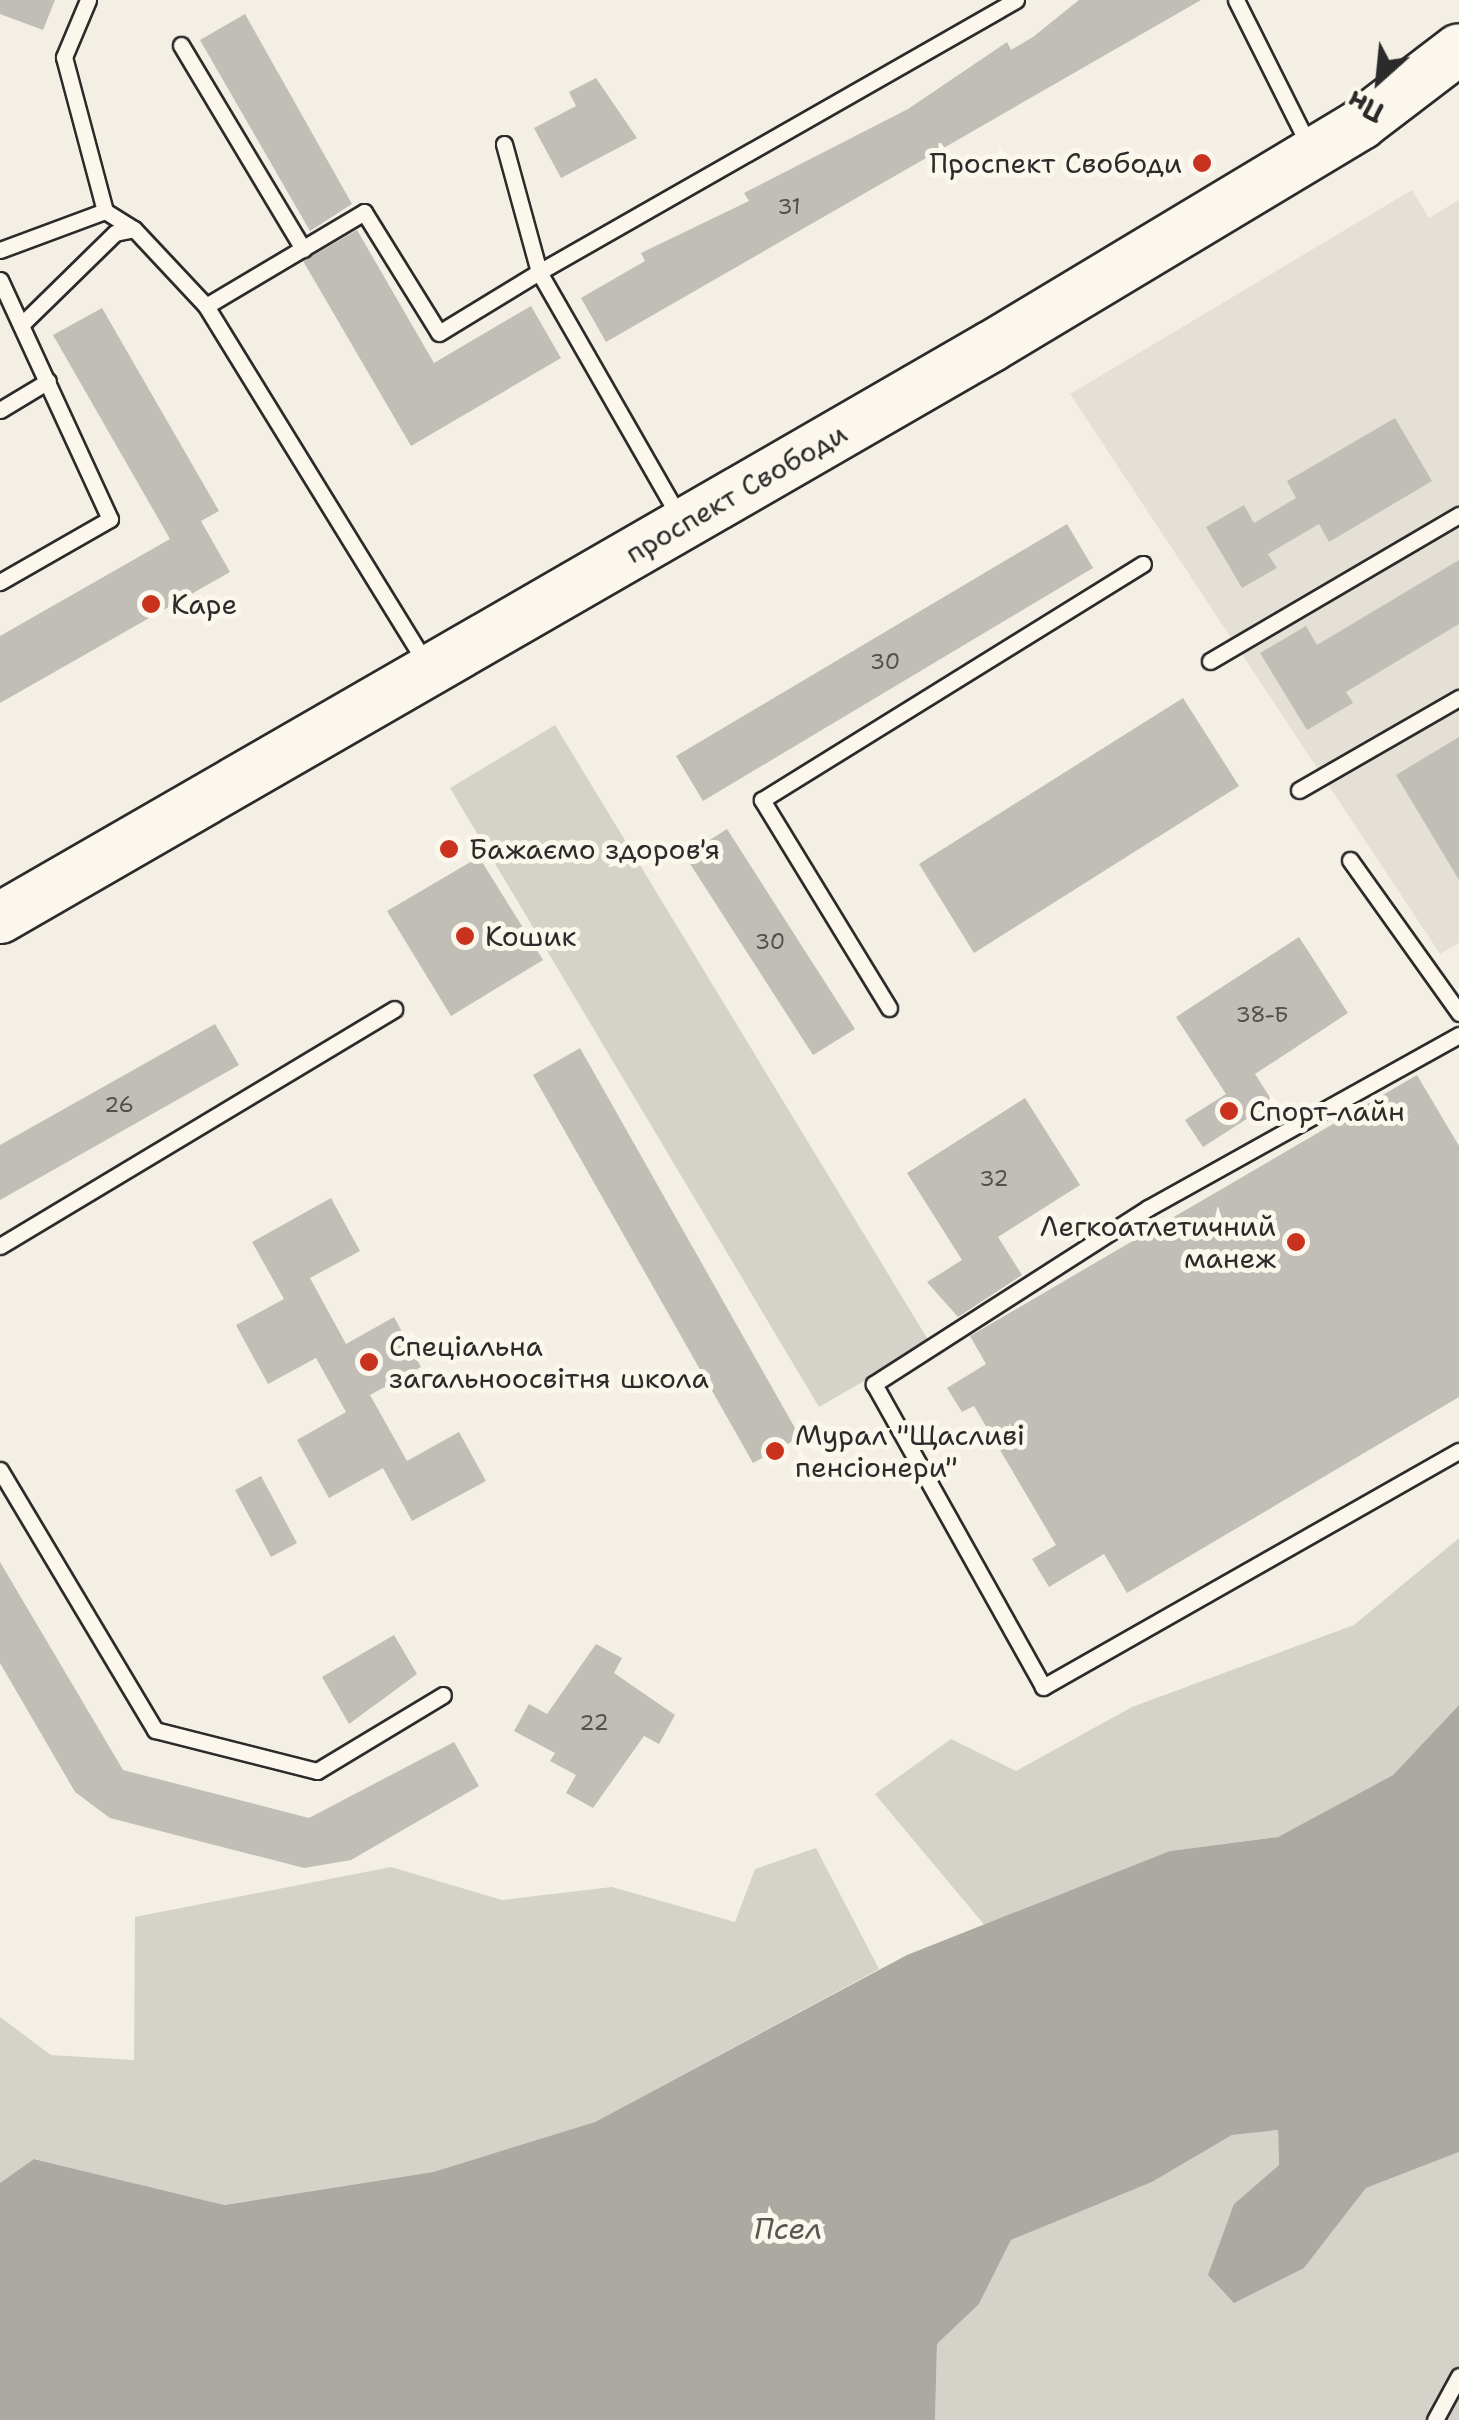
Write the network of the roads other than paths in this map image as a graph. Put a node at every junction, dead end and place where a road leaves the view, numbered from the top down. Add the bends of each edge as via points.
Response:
1 (88, 0) edge
2 (1016, 0) edge
3 (1236, 0) edge
4 (181, 46) dead end
5 (1459, 49) edge
6 (504, 144) dead end
7 (1313, 154) junction
8 (104, 211) junction
9 (134, 229) junction
10 (303, 249) junction
11 (0, 250) edge
12 (539, 272) junction
13 (0, 280) edge
14 (206, 306) junction
15 (21, 325) junction
16 (48, 381) junction
17 (0, 410) edge
18 (1459, 515) edge
19 (683, 523) junction
20 (1142, 564) dead end
21 (0, 582) edge
22 (1210, 661) dead end
23 (429, 668) junction
24 (1459, 698) edge
25 (1299, 790) dead end
26 (1350, 860) dead end
27 (0, 918) edge
28 (394, 1008) dead end
29 (888, 1008) dead end
30 (1459, 1013) edge
31 (1459, 1035) edge
32 (0, 1246) edge
33 (1459, 1451) edge
34 (0, 1470) edge
35 (443, 1695) dead end
36 (1459, 2376) edge
37 (1435, 2420) edge

1 - 8 lane via 64,57
2 - 12 lane
3 - 7 lane
4 - 10 lane
5 - 7 main road, проспект Свободи
6 - 12 lane
7 - 19 main road, проспект Свободи
8 - 9 lane
8 - 11 lane
9 - 14 lane
9 - 15 lane via 114,233
10 - 12 lane via 364,212 439,333
10 - 14 lane
12 - 19 lane
13 - 15 lane
14 - 23 lane
15 - 16 lane
16 - 17 lane
16 - 21 lane via 110,519
18 - 22 lane
19 - 23 main road, проспект Свободи
20 - 29 lane via 762,800
23 - 27 main road, проспект Свободи
24 - 25 lane
26 - 30 lane
28 - 32 lane
31 - 33 lane via 1148,1208 874,1384 1043,1688
34 - 35 lane via 155,1730 317,1771
36 - 37 lane

